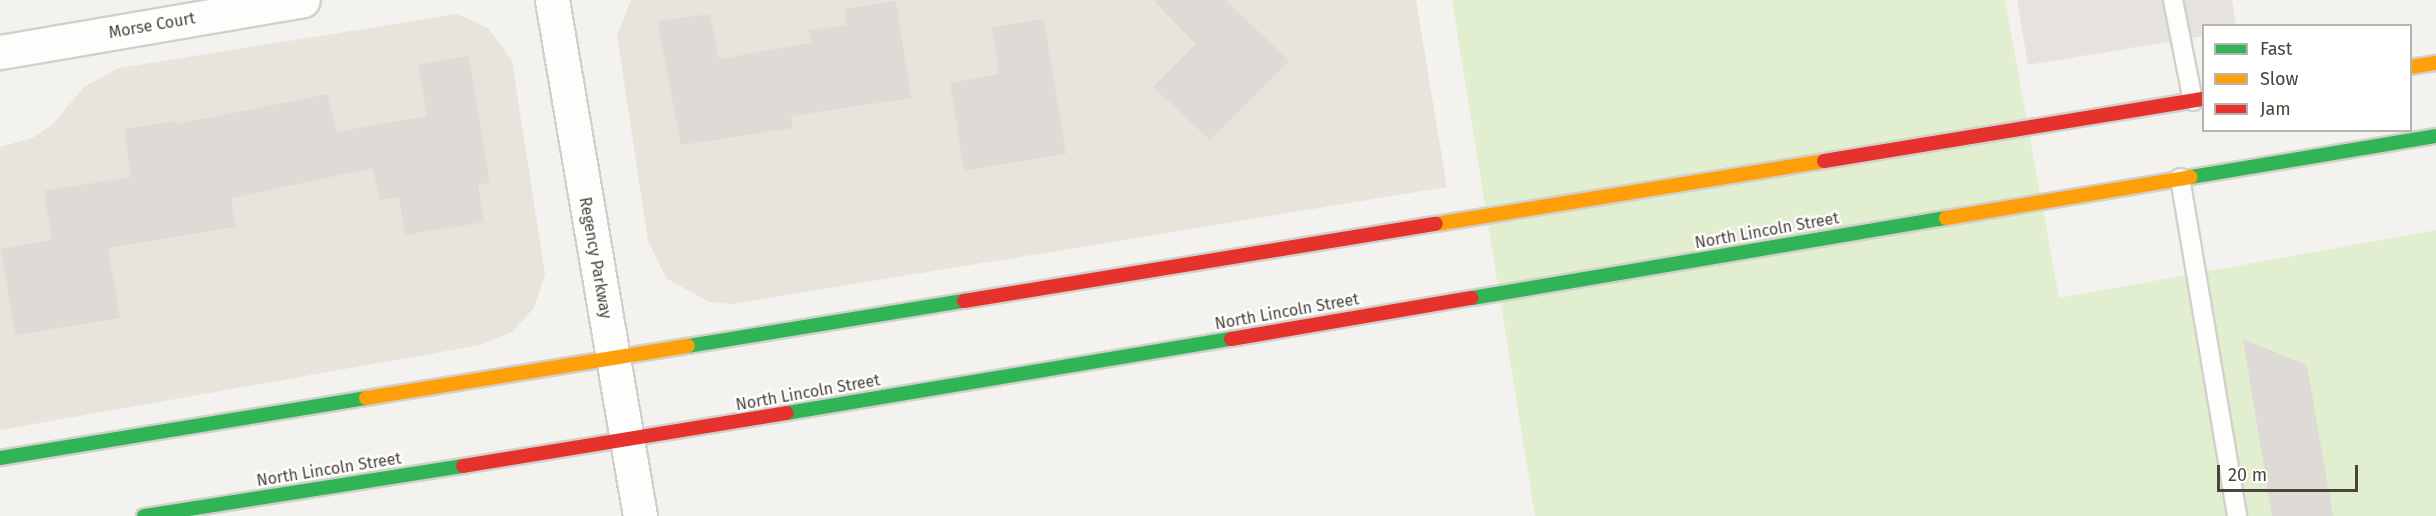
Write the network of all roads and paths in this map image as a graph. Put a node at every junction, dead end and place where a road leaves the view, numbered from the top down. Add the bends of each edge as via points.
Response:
1 (303, 0) edge
2 (552, 0) edge
3 (2173, 0) edge
4 (0, 52) edge
5 (2436, 63) edge
6 (2412, 67) edge
7 (2198, 100) edge
8 (2436, 136) edge
9 (2180, 178) junction
10 (613, 357) junction
11 (627, 440) junction
12 (0, 458) edge
13 (144, 516) edge
14 (640, 516) edge
15 (2237, 516) edge

1 - 4 street, Morse Court
2 - 10 street, Regency Parkway
3 - 7 lane
5 - 6 street
7 - 10 street
8 - 9 street, North Lincoln Street
9 - 11 street, North Lincoln Street
9 - 15 lane
10 - 11 street, Regency Parkway
10 - 12 street
11 - 13 street, North Lincoln Street
11 - 14 street, Regency Parkway

